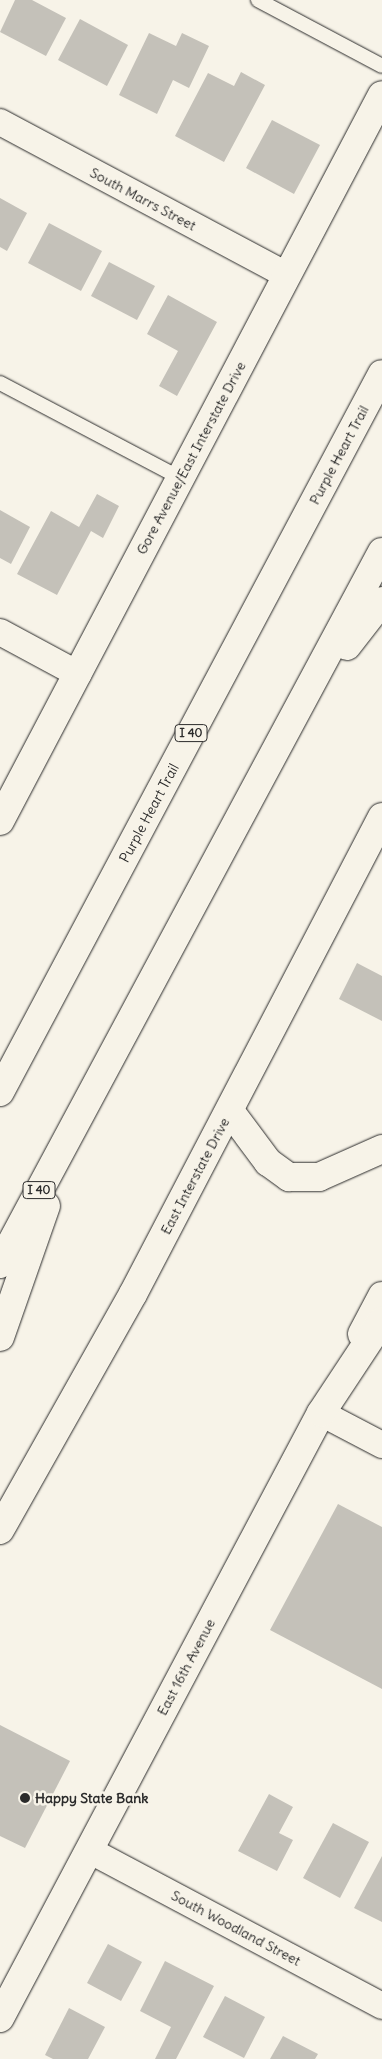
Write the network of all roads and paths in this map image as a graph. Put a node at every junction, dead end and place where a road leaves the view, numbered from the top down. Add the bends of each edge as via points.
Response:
1 (258, 0) edge
2 (382, 66) edge
3 (382, 95) edge
4 (0, 122) edge
5 (286, 275) junction
6 (382, 374) edge
7 (0, 383) edge
8 (180, 478) junction
9 (382, 552) edge
10 (382, 601) edge
11 (0, 632) edge
12 (78, 674) junction
13 (304, 700) junction
14 (382, 817) edge
15 (0, 821) edge
16 (0, 1092) edge
17 (230, 1111) junction
18 (78, 1117) junction
19 (382, 1149) edge
20 (0, 1264) edge
21 (382, 1296) edge
22 (382, 1321) edge
23 (0, 1337) edge
24 (321, 1414) junction
25 (382, 1446) edge
26 (0, 1530) edge
27 (89, 1850) junction
28 (382, 2006) edge
29 (0, 2018) edge

1 - 2 lane
3 - 5 main road, Gore Avenue/East Interstate Drive
4 - 5 street, South Marrs Street
5 - 8 main road, Gore Avenue/East Interstate Drive
6 - 16 main road, Purple Heart Trail / I 40
7 - 8 lane
8 - 12 main road, Gore Avenue/East Interstate Drive
9 - 13 main road, I 40
10 - 13 main road
11 - 12 street
12 - 15 main road, Gore Avenue/East Interstate Drive
13 - 18 main road, I 40
14 - 17 main road, East Interstate Drive
17 - 19 main road via 268,1162 289,1177 319,1177
17 - 26 main road, East Interstate Drive via 133,1294
18 - 20 main road, I 40
18 - 23 main road
21 - 24 main road
22 - 24 main road, East 16th Avenue
24 - 25 street
24 - 27 main road, East 16th Avenue
27 - 28 street, South Woodland Street
27 - 29 main road, East 16th Avenue

